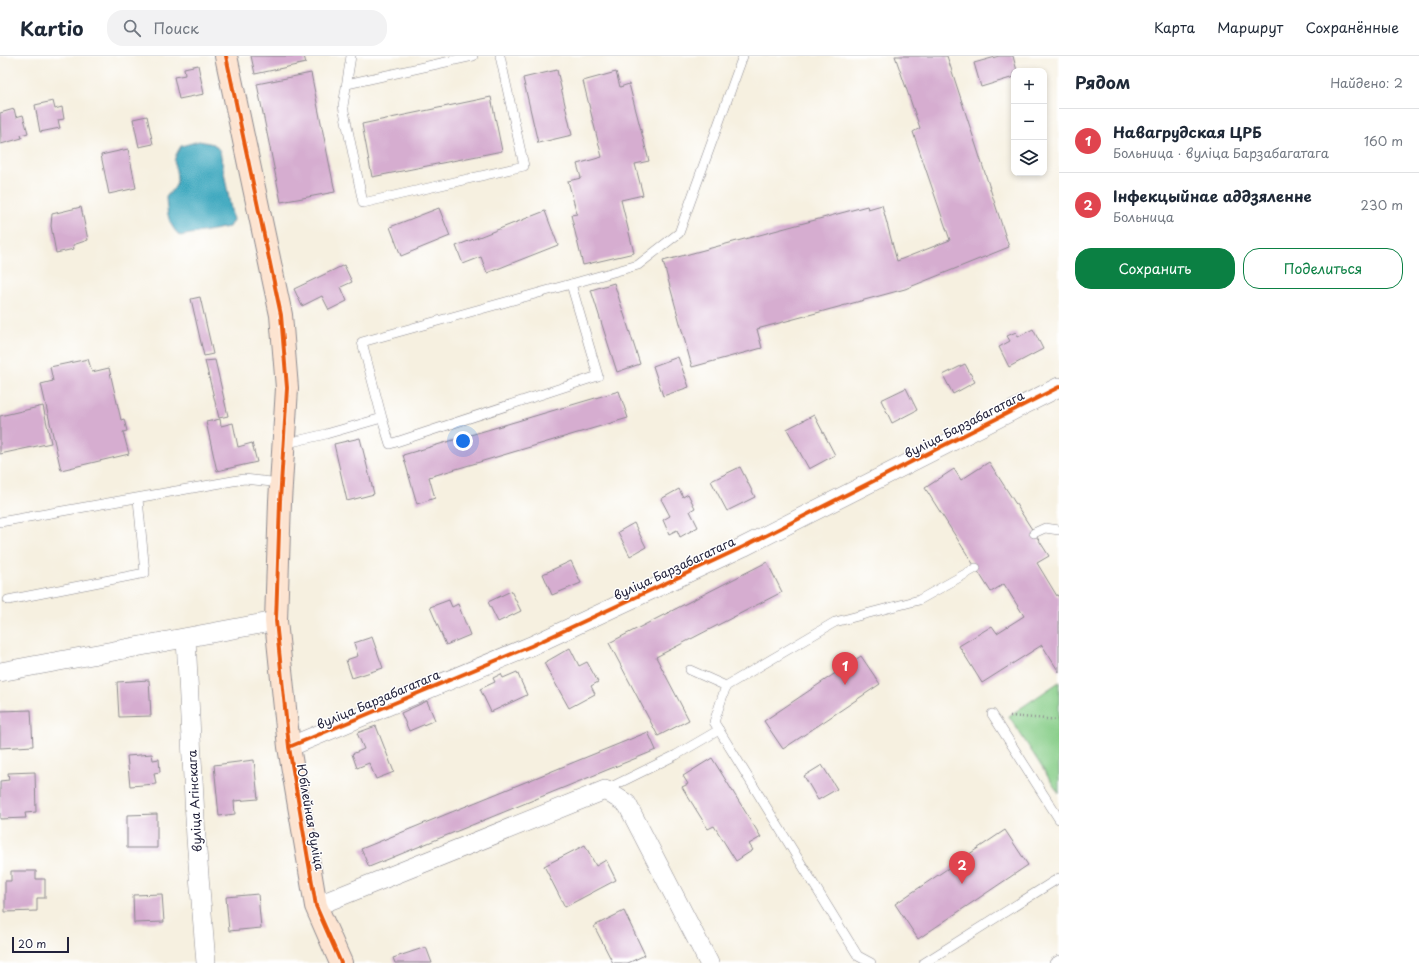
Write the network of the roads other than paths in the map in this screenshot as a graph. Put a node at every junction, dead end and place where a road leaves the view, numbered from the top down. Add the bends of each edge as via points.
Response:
1 (226, 56) edge
2 (351, 56) edge
3 (473, 56) edge
4 (500, 56) edge
5 (743, 56) edge
6 (347, 84) junction
7 (571, 284) junction
8 (1059, 387) edge
9 (382, 418) junction
10 (283, 444) junction
11 (281, 483) junction
12 (138, 499) junction
13 (0, 522) edge
14 (1059, 530) edge
15 (1034, 533) dead end
16 (976, 568) dead end
17 (8, 600) dead end
18 (276, 621) junction
19 (186, 638) junction
20 (690, 670) dead end
21 (0, 672) edge
22 (726, 686) junction
23 (992, 714) road end
24 (719, 730) junction
25 (288, 747) junction
26 (605, 790) junction
27 (1059, 819) edge
28 (1059, 878) edge
29 (316, 906) junction
30 (1059, 960) edge
31 (206, 963) edge
32 (341, 963) edge
33 (709, 963) edge
34 (871, 963) edge
35 (924, 963) edge
36 (1054, 963) edge

1 - 10 street, Юбілейная вуліца via 281,315 287,388
2 - 6 lane
3 - 6 lane
4 - 6 lane via 524,166 363,203 343,106
5 - 7 lane via 678,232 638,265
7 - 9 lane via 362,342
7 - 9 lane via 598,376 390,444
8 - 25 street, вуліца Барзабагатага via 743,547 531,646
9 - 10 lane
10 - 11 street, Юбілейная вуліца
11 - 12 lane via 244,479
11 - 18 street, Юбілейная вуліца
12 - 13 lane
12 - 17 lane via 145,573
14 - 15 lane via 1045,528
16 - 22 lane via 918,600 835,622
18 - 19 street
18 - 25 street, Юбілейная вуліца
19 - 21 street
19 - 31 street, вуліца Агінскага via 196,838
20 - 22 lane
22 - 24 lane via 714,722
23 - 27 lane
24 - 26 lane via 676,755
24 - 34 lane via 858,956
25 - 29 street, Юбілейная вуліца
26 - 29 street
26 - 33 street via 627,804
28 - 35 lane
29 - 32 street, Юбілейная вуліца
30 - 36 lane

